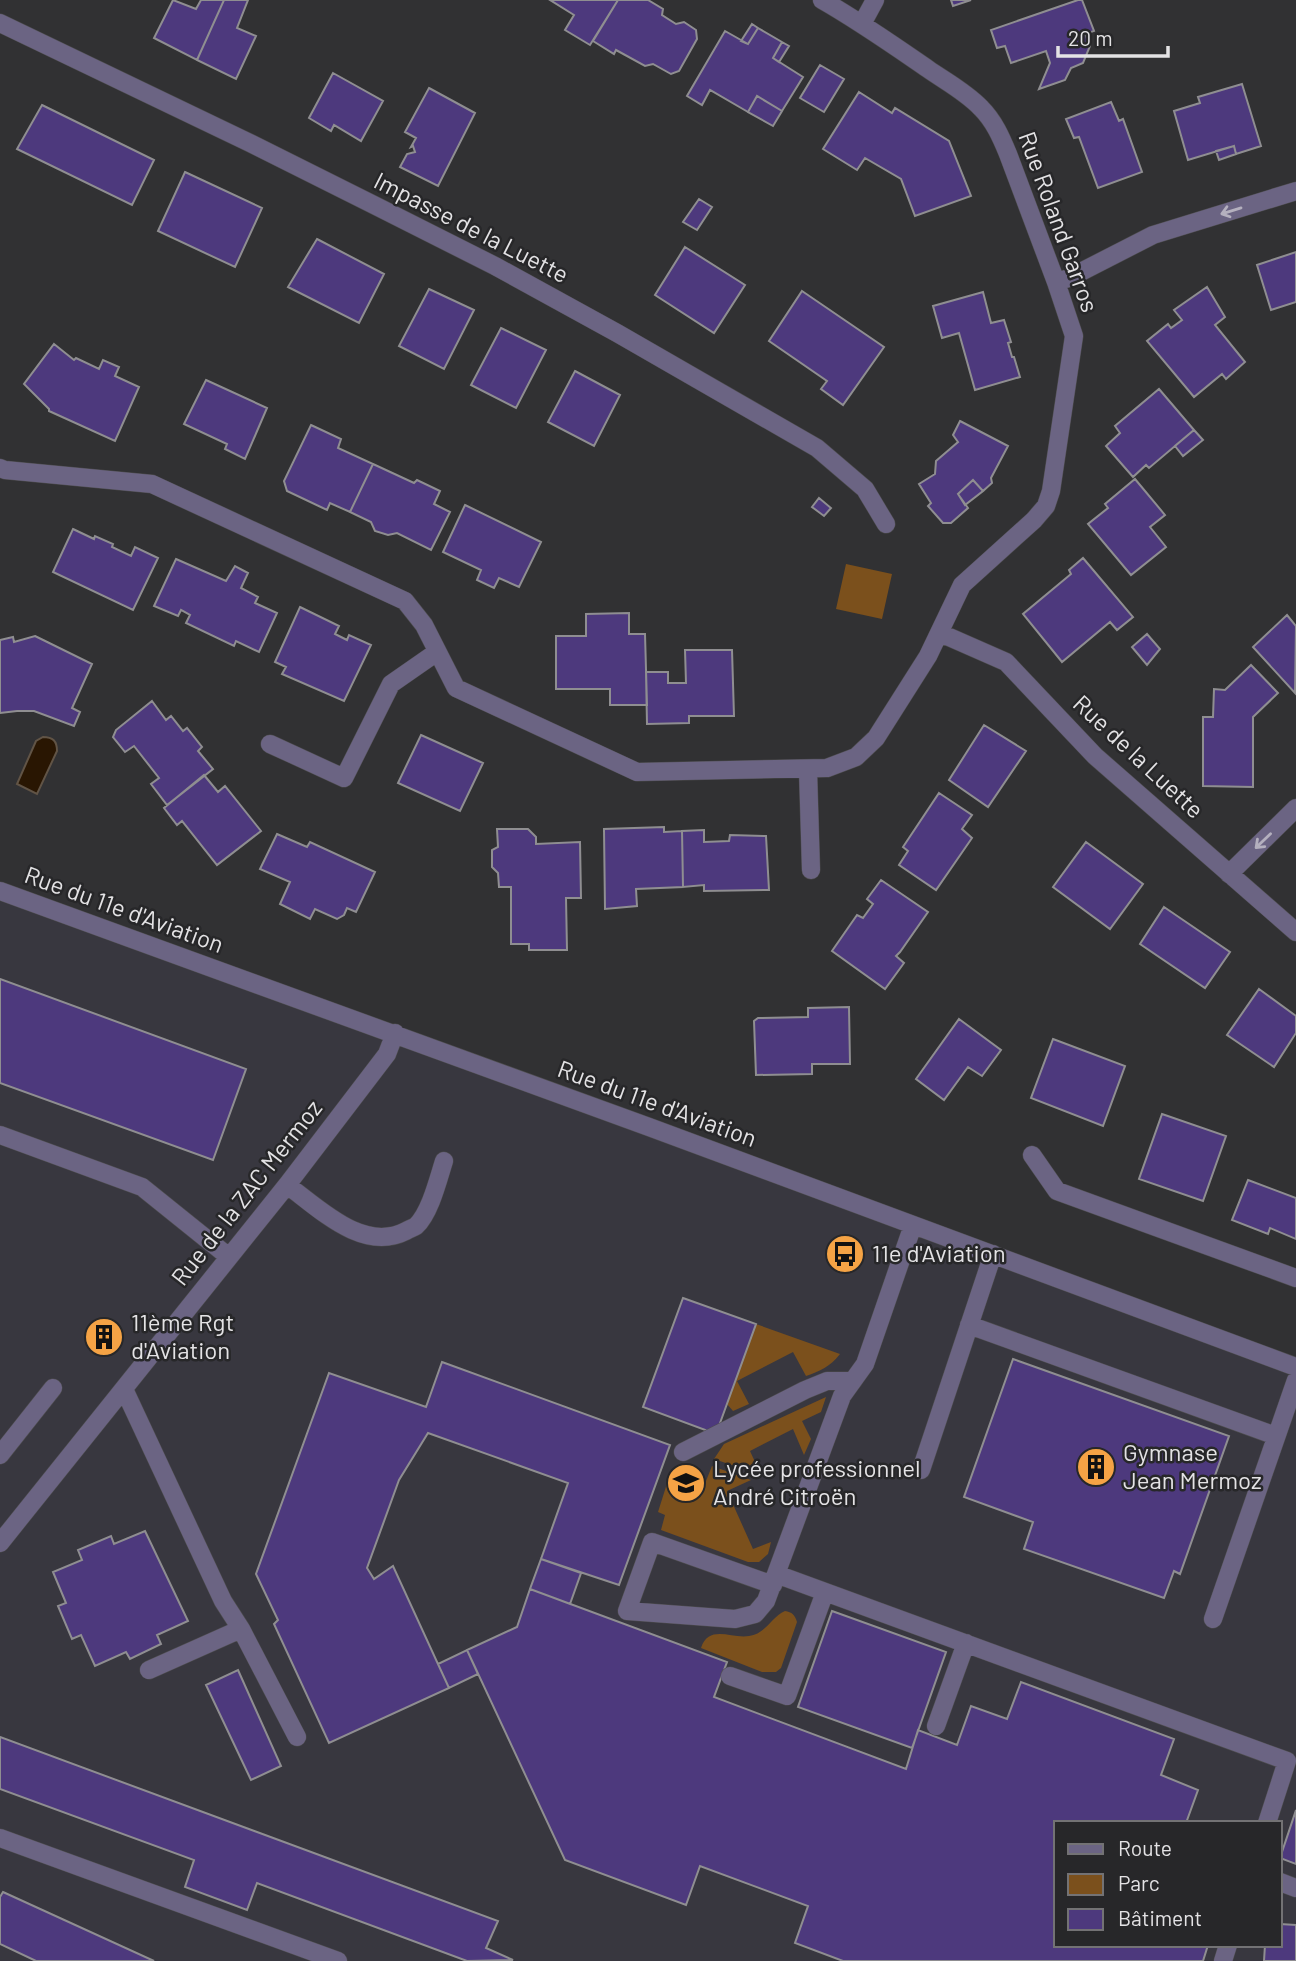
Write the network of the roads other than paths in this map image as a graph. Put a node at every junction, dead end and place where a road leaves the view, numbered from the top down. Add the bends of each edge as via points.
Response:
1 (822, 0) edge
2 (875, 0) edge
3 (0, 23) edge
4 (862, 24) junction
5 (1296, 191) edge
6 (1056, 282) junction
7 (0, 468) edge
8 (886, 524) dead end
9 (940, 633) junction
10 (438, 652) junction
11 (270, 744) dead end
12 (808, 770) junction
13 (1296, 808) edge
14 (810, 870) dead end
15 (1229, 874) junction
16 (0, 891) edge
17 (1296, 932) edge
18 (395, 1033) junction
19 (0, 1135) edge
20 (1032, 1154) dead end
21 (444, 1161) dead end
22 (287, 1185) junction
23 (914, 1225) junction
24 (993, 1254) junction
25 (229, 1257) junction
26 (1296, 1278) edge
27 (969, 1325) junction
28 (1296, 1367) edge
29 (1296, 1380) edge
30 (853, 1381) junction
31 (53, 1388) dead end
32 (124, 1389) junction
33 (1276, 1436) junction
34 (682, 1452) dead end
35 (0, 1455) edge
36 (921, 1470) dead end
37 (0, 1543) edge
38 (774, 1580) junction
39 (825, 1592) junction
40 (1213, 1619) dead end
41 (241, 1629) junction
42 (966, 1643) junction
43 (149, 1670) dead end
44 (730, 1676) dead end
45 (936, 1726) dead end
46 (297, 1737) dead end
47 (1268, 1821) edge
48 (0, 1838) edge
49 (338, 1961) edge

1 - 4 street, Rue Roland Garros
2 - 4 street
3 - 8 street, Impasse de la Luette via 362,198 617,333 817,448 865,489
4 - 6 street, Rue Roland Garros via 964,93 991,119
5 -> 6 street via 1153,236
6 - 9 street, Rue Roland Garros via 1074,336 1051,491 1034,520 961,585
7 - 10 street, Rue Roland Garros via 152,484 405,601
9 - 12 street, Rue Roland Garros via 876,738 856,757
9 - 15 street, Rue de la Luette via 1006,662 1095,755
10 - 11 street via 391,684 344,778
10 - 12 street, Rue Roland Garros via 456,688 637,772
12 - 14 street
13 -> 15 street
15 - 17 street, Rue de la Luette
16 - 18 street, Rue du 11e d'Aviation
18 - 22 street, Rue de la ZAC Mermoz via 387,1054
18 - 23 street, Rue du 11e d'Aviation
19 - 25 street via 142,1186
20 - 26 street via 1057,1191
21 - 22 street via 416,1226 396,1236 355,1233
22 - 25 street, Rue de la ZAC Mermoz
23 - 24 street, Rue du 11e d'Aviation
23 - 30 street via 865,1364
24 - 27 street
24 - 28 street, Rue du 11e d'Aviation
25 - 32 street, Rue de la ZAC Mermoz
27 - 33 street
27 - 36 street
29 - 33 street
30 - 34 street via 827,1381 805,1390
30 - 38 street via 842,1395
31 - 35 street
32 - 37 street, Rue de la ZAC Mermoz
32 - 41 street via 223,1601
33 - 40 street
38 - 38 street via 652,1542 627,1611 735,1619 755,1614
38 - 39 street
39 - 42 street
39 - 44 street via 787,1696
41 - 43 street
41 - 46 street
42 - 45 street
42 - 47 street via 1287,1761
48 - 49 street

